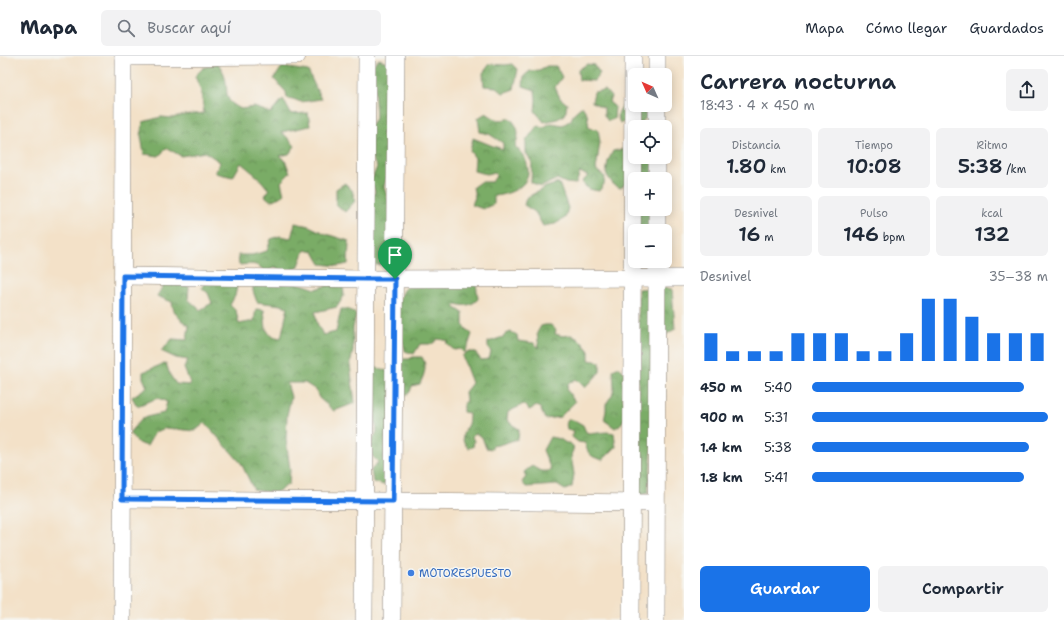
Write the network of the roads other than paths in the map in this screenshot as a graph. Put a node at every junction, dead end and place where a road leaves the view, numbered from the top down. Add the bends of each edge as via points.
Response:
1 (296, 56) edge
2 (367, 56) edge
3 (396, 56) edge
4 (632, 56) edge
5 (657, 56) edge
6 (123, 57) edge
7 (657, 68) edge
8 (657, 269) edge
9 (123, 276) junction
10 (632, 278) junction
11 (684, 278) edge
12 (366, 279) junction
13 (395, 279) junction
14 (122, 499) junction
15 (365, 501) junction
16 (393, 501) junction
17 (631, 503) junction
18 (656, 503) junction
19 (122, 620) edge
20 (364, 620) edge
21 (392, 620) edge
22 (631, 620) edge
23 (656, 620) edge

1 - 6 street
2 - 12 street
3 - 13 street
4 - 10 street
5 - 7 street
6 - 9 street
8 - 10 street
8 - 11 street
8 - 18 street
9 - 12 street
9 - 14 street
10 - 13 street
10 - 17 street
12 - 13 street
12 - 15 street
13 - 16 street
14 - 15 street
14 - 19 street
15 - 16 street
15 - 20 street
16 - 17 street
16 - 21 street
17 - 18 street
17 - 22 street
18 - 23 street

